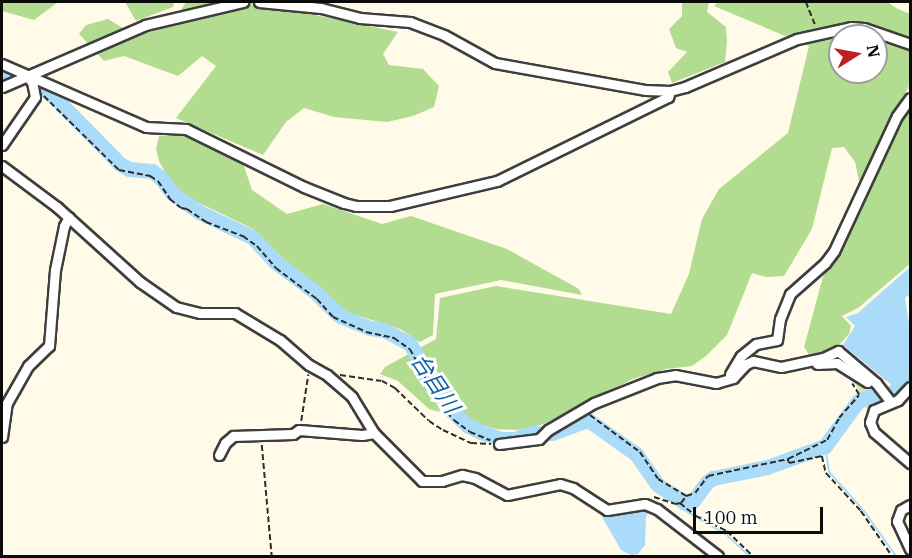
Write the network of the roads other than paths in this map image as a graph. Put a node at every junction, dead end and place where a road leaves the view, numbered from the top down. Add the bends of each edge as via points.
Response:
1 (243, 2) edge
2 (259, 2) edge
3 (910, 44) edge
4 (2, 64) edge
5 (27, 76) junction
6 (2, 87) edge
7 (670, 91) junction
8 (910, 98) edge
9 (2, 145) edge
10 (2, 166) edge
11 (69, 217) junction
12 (705, 381) junction
13 (910, 387) edge
14 (891, 402) junction
15 (374, 433) junction
16 (2, 437) edge
17 (499, 444) road end
18 (219, 455) dead end
19 (910, 463) edge
20 (910, 506) edge
21 (910, 549) edge
22 (718, 556) edge

1 - 5 street via 145,25
2 - 7 street via 410,22 444,34 495,63
3 - 7 street via 864,28 818,34
4 - 5 street
5 - 6 street
5 - 7 street via 146,127 186,129 304,187 356,206 390,206 497,181 668,97
5 - 9 street via 35,97
8 - 12 street via 897,116 834,251 797,287 780,318 777,340 756,344 726,376
10 - 11 street
11 - 15 street via 140,282 176,308 236,313 280,340 352,396
11 - 16 street via 55,270 49,346 28,366 7,403
12 - 14 street via 727,380 753,361 781,367 838,351
12 - 17 street via 675,375 657,378 594,403 546,434
13 - 14 street
14 - 19 street via 874,410 871,427
15 - 18 street via 299,430 293,434 233,436
15 - 22 street via 422,481 462,475 507,495 560,484 607,510 645,504
20 - 21 street via 901,510 897,521

